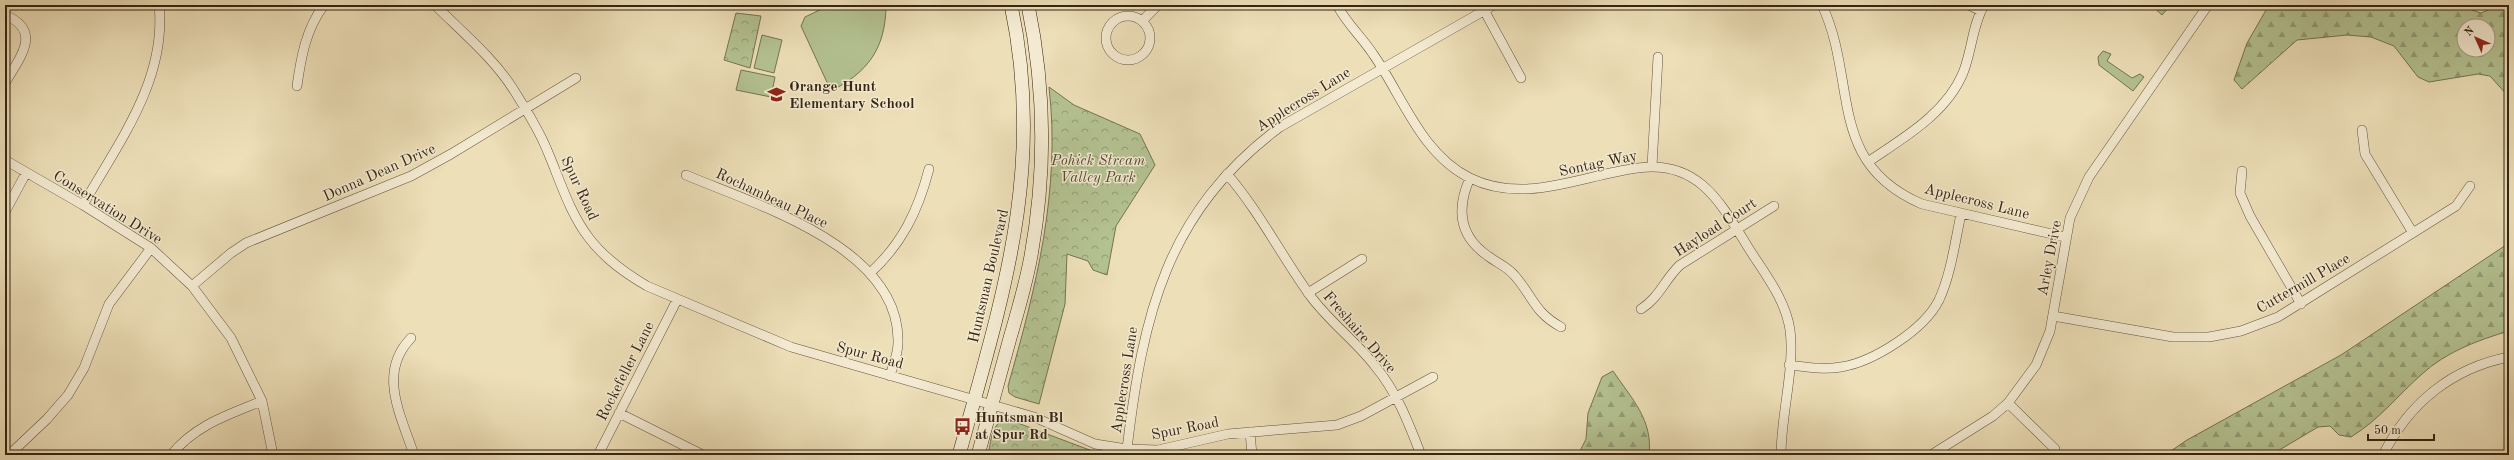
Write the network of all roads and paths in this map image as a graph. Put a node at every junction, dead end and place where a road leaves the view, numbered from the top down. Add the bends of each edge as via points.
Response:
1 (159, 5) edge
2 (324, 5) edge
3 (435, 5) edge
4 (1011, 5) edge
5 (1028, 5) edge
6 (1158, 5) edge
7 (1337, 5) edge
8 (1494, 5) edge
9 (1822, 5) edge
10 (1969, 5) edge
11 (2208, 5) edge
12 (1982, 8) edge
13 (1484, 10) junction
14 (5, 14) edge
15 (1142, 21) junction
16 (1658, 57) dead end
17 (1382, 67) junction
18 (576, 78) dead end
19 (1521, 78) dead end
20 (5, 83) edge
21 (297, 86) dead end
22 (526, 109) junction
23 (2362, 130) dead end
24 (5, 160) edge
25 (1868, 162) junction
26 (1652, 166) junction
27 (929, 170) dead end
28 (2242, 171) dead end
29 (26, 172) junction
30 (1227, 174) junction
31 (686, 175) dead end
32 (1470, 178) junction
33 (2470, 186) dead end
34 (83, 205) junction
35 (1774, 206) dead end
36 (5, 212) edge
37 (1961, 214) junction
38 (1737, 229) junction
39 (2413, 233) junction
40 (2065, 236) junction
41 (151, 248) junction
42 (1362, 259) dead end
43 (870, 273) junction
44 (192, 286) junction
45 (1308, 293) junction
46 (677, 300) junction
47 (2301, 304) junction
48 (1641, 309) dead end
49 (2053, 316) junction
50 (1561, 327) dead end
51 (411, 338) dead end
52 (2509, 357) edge
53 (1789, 365) junction
54 (890, 376) junction
55 (1433, 377) dead end
56 (1396, 397) junction
57 (974, 399) junction
58 (262, 401) junction
59 (2008, 403) junction
60 (992, 404) junction
61 (619, 413) junction
62 (1250, 432) junction
63 (1127, 449) junction
64 (2055, 449) dead end
65 (9, 455) edge
66 (171, 455) edge
67 (273, 455) edge
68 (414, 455) edge
69 (598, 455) edge
70 (703, 455) edge
71 (959, 455) edge
72 (978, 455) edge
73 (1252, 455) edge
74 (1421, 455) edge
75 (1781, 455) edge
76 (1931, 455) edge
77 (2383, 455) edge

1 - 34 street via 158,51 147,91
2 - 21 street via 305,43
3 - 22 street, Spur Road via 498,70
4 - 57 street, Huntsman Boulevard via 1018,42 1024,105 1022,187 1010,265
5 - 60 street via 1040,104 1040,189 1031,256
6 - 15 street
7 - 17 street, Sontag Way via 1347,23
8 - 13 street, Applecross Lane
9 - 25 street, Applecross Lane via 1833,29 1840,58 1851,128 1858,147
10 - 12 street
11 - 40 street, Arley Drive via 2098,161 2076,204
12 - 25 street via 1963,73 1952,93 1931,116
13 - 17 street, Applecross Lane
13 - 19 street
14 - 20 street via 24,28 27,38 22,53
15 - 15 street via 1149,38 1142,54 1130,59 1113,54 1106,38 1107,31 1114,21 1131,16
16 - 26 street
17 - 30 street, Applecross Lane via 1280,127 1249,151
17 - 32 street, Sontag Way via 1430,145
18 - 22 street, Donna Dean Drive
22 - 44 street, Donna Dean Drive via 411,176 246,243
22 - 46 street, Spur Road via 571,209 590,239 625,272
23 - 39 street via 2365,154
24 - 29 street, Conservation Drive
25 - 37 street, Applecross Lane via 1883,180 1904,195 1922,204
26 - 32 street, Sontag Way via 1529,190 1498,187
26 - 38 street, Sontag Way via 1681,173 1702,184 1722,204
27 - 43 street via 918,206 905,233 885,260
28 - 47 street via 2240,194
29 - 34 street, Conservation Drive
29 - 36 street
30 - 45 street, Freshaire Drive via 1244,193
30 - 63 street, Applecross Lane via 1192,220 1171,259 1159,289 1141,349
31 - 43 street, Rochambeau Place via 812,230 846,252
32 - 50 street via 1461,202 1463,221 1469,237 1483,253 1514,274 1543,316
33 - 39 street, Cuttermill Place via 2456,206
34 - 41 street, Conservation Drive
35 - 38 street, Hayload Court
37 - 40 street, Applecross Lane
37 - 53 street via 1942,291 1934,309 1919,326 1874,355 1853,365 1827,368
38 - 48 street, Hayload Court via 1680,265 1669,276 1655,299
38 - 53 street, Sontag Way via 1784,309 1790,334
39 - 47 street, Cuttermill Place
40 - 49 street, Arley Drive
41 - 44 street, Conservation Drive
41 - 65 street via 109,304 84,368 68,395
42 - 45 street
43 - 54 street, Rochambeau Place via 890,303 896,323 898,348
44 - 58 street, Conservation Drive via 231,338
45 - 56 street, Freshaire Drive via 1328,319 1375,365
46 - 54 street, Spur Road via 791,347
46 - 61 street, Rockefeller Lane
47 - 49 street, Cuttermill Place via 2259,325 2201,338 2155,334
49 - 59 street, Arley Drive via 2036,365
51 - 68 street via 400,349 395,360 393,386
52 - 77 street via 2474,367 2445,382 2408,415
53 - 75 street, Sontag Way via 1781,430
54 - 57 street, Spur Road
55 - 56 street, Spur Road
56 - 62 street, Spur Road via 1362,416 1337,425
56 - 74 street, Freshaire Drive
57 - 60 street, Spur Road
57 - 71 street, Huntsman Boulevard
58 - 66 street via 207,424 187,438
58 - 67 street, Conservation Drive
59 - 64 street
59 - 76 street, Arley Drive via 1980,425
60 - 63 street, Spur Road via 1034,417 1095,444
60 - 72 street
61 - 69 street, Rockefeller Lane
61 - 70 street
62 - 63 street, Spur Road via 1218,436 1158,450
62 - 73 street

